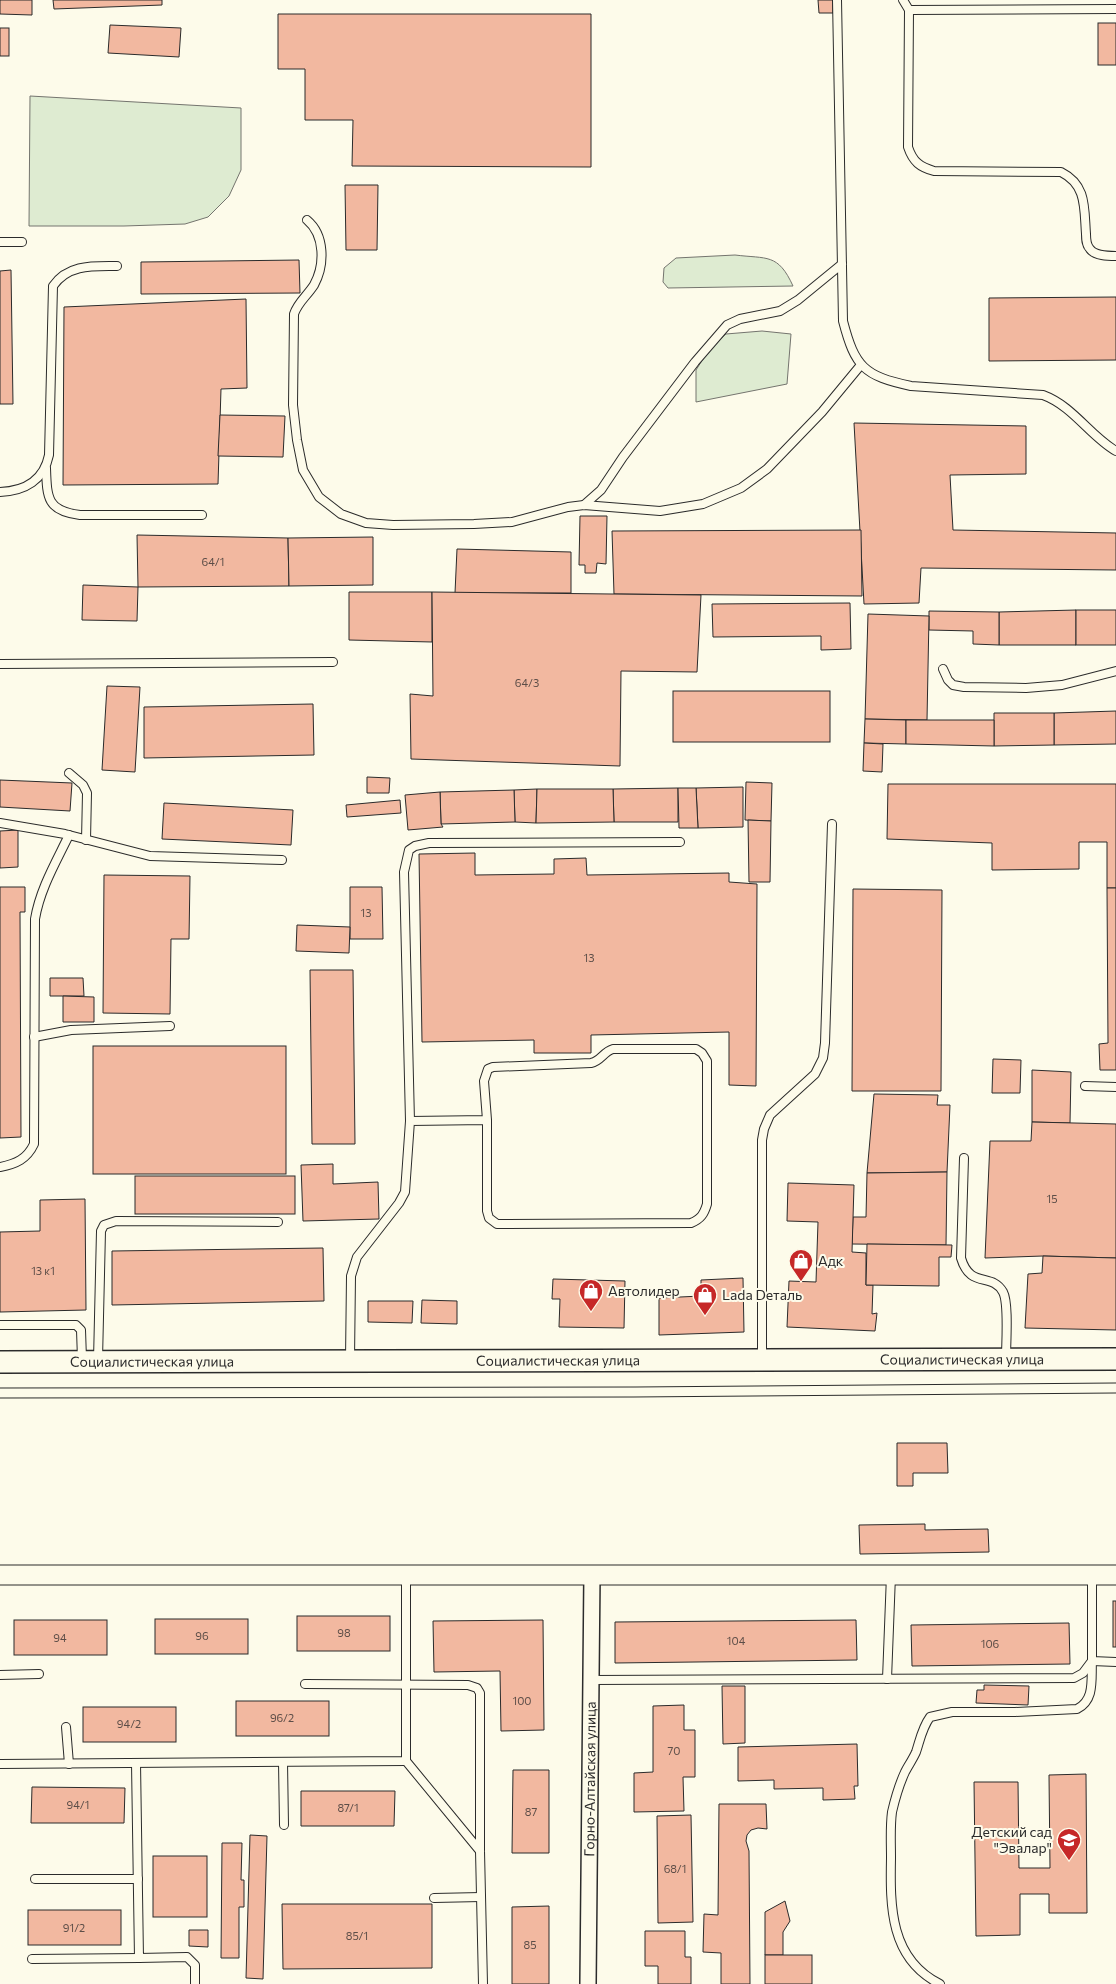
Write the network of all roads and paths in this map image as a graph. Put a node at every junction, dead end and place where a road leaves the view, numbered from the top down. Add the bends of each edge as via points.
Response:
1 (837, 0) edge
2 (903, 0) edge
3 (1116, 9) edge
4 (909, 10) junction
5 (307, 220) dead end
6 (0, 242) edge
7 (22, 242) dead end
8 (1116, 256) edge
9 (842, 264) junction
10 (117, 266) dead end
11 (860, 366) junction
12 (1116, 451) edge
13 (46, 468) junction
14 (0, 492) edge
15 (584, 505) junction
16 (202, 515) dead end
17 (333, 662) dead end
18 (0, 664) edge
19 (943, 670) dead end
20 (1116, 671) edge
21 (69, 773) dead end
22 (0, 823) edge
23 (832, 824) dead end
24 (69, 836) junction
25 (86, 840) junction
26 (680, 842) dead end
27 (282, 860) dead end
28 (170, 1026) dead end
29 (34, 1037) junction
30 (1085, 1086) dead end
31 (1116, 1087) edge
32 (487, 1120) junction
33 (410, 1122) junction
34 (964, 1158) dead end
35 (0, 1166) edge
36 (278, 1222) dead end
37 (0, 1325) edge
38 (1006, 1359) junction
39 (1116, 1359) edge
40 (762, 1360) junction
41 (90, 1361) junction
42 (350, 1361) junction
43 (0, 1362) edge
44 (592, 1574) junction
45 (0, 1575) edge
46 (406, 1575) junction
47 (891, 1575) junction
48 (1092, 1575) junction
49 (1116, 1575) edge
50 (1092, 1661) junction
51 (1116, 1662) edge
52 (39, 1674) dead end
53 (0, 1675) edge
54 (887, 1679) junction
55 (591, 1680) junction
56 (305, 1684) dead end
57 (406, 1685) junction
58 (66, 1727) dead end
59 (406, 1761) junction
60 (283, 1762) junction
61 (136, 1763) junction
62 (0, 1764) edge
63 (69, 1764) junction
64 (284, 1824) dead end
65 (480, 1851) junction
66 (35, 1879) dead end
67 (138, 1879) junction
68 (481, 1897) junction
69 (434, 1898) dead end
70 (139, 1958) junction
71 (32, 1959) dead end
72 (195, 1984) edge
73 (482, 1984) edge
74 (588, 1984) edge
75 (940, 1984) edge

1 - 9 lane
2 - 4 lane
3 - 4 lane
4 - 8 lane via 908,147 917,164 934,171 1061,172 1071,177 1082,194 1087,243 1091,251
5 - 15 lane via 315,227 322,256 313,287 297,305 294,314 293,406 303,470 318,498 341,514 366,523 393,525 512,522
6 - 7 lane
9 - 11 lane via 843,321 849,345
9 - 15 lane via 780,311 727,324 695,362 601,490
10 - 13 lane via 76,268 53,286
11 - 12 lane via 871,374 911,386 1043,395 1055,399
11 - 15 lane via 768,469 741,488 704,504 660,511
13 - 14 lane via 24,487
13 - 16 lane via 49,500 62,512 80,515
17 - 18 lane
19 - 20 lane via 953,685 1026,688 1062,685
21 - 25 lane via 87,793
22 - 24 lane
23 - 40 lane via 823,1058 815,1074 770,1115 762,1140
24 - 25 lane
24 - 29 lane via 36,911
25 - 27 lane via 150,856
26 - 33 lane via 429,843 409,850 404,872
28 - 29 lane via 71,1030
29 - 35 lane via 34,1144 22,1160
30 - 31 lane
32 - 32 lane via 487,1211 489,1218 498,1224 691,1223 705,1211 707,1061 696,1048 613,1049 591,1063 493,1067 488,1069 484,1081
32 - 33 lane
33 - 42 lane via 405,1192 353,1266
34 - 38 lane via 961,1258 966,1272 999,1286 1004,1293
36 - 41 lane via 116,1221 104,1225
37 - 41 lane via 76,1325 81,1330
38 - 39 main road, Социалистическая улица
38 - 40 main road, Социалистическая улица
40 - 42 main road, Социалистическая улица
41 - 42 main road, Социалистическая улица
41 - 43 main road, Социалистическая улица
44 - 46 street
44 - 47 street
44 - 55 street, Горно-Алтайская улица
45 - 46 street
46 - 57 lane
47 - 48 street
47 - 54 lane
48 - 49 street
48 - 50 lane
50 - 51 lane
50 - 54 lane via 1083,1673 1074,1678
50 - 75 lane via 1091,1694 1077,1709 952,1712 930,1718 924,1726 900,1784 892,1813 890,1888 892,1914 900,1943 914,1965 926,1977
52 - 53 lane
54 - 55 lane
55 - 74 street, Горно-Алтайская улица
56 - 57 lane
57 - 59 lane
57 - 65 lane via 468,1685 480,1693
58 - 63 lane
59 - 60 lane
59 - 65 lane
60 - 61 lane
60 - 64 lane
61 - 63 lane
61 - 67 lane
62 - 63 lane
65 - 68 lane
66 - 67 lane
67 - 70 lane
68 - 69 lane
68 - 73 lane
70 - 71 lane
70 - 72 lane via 187,1957 195,1965

